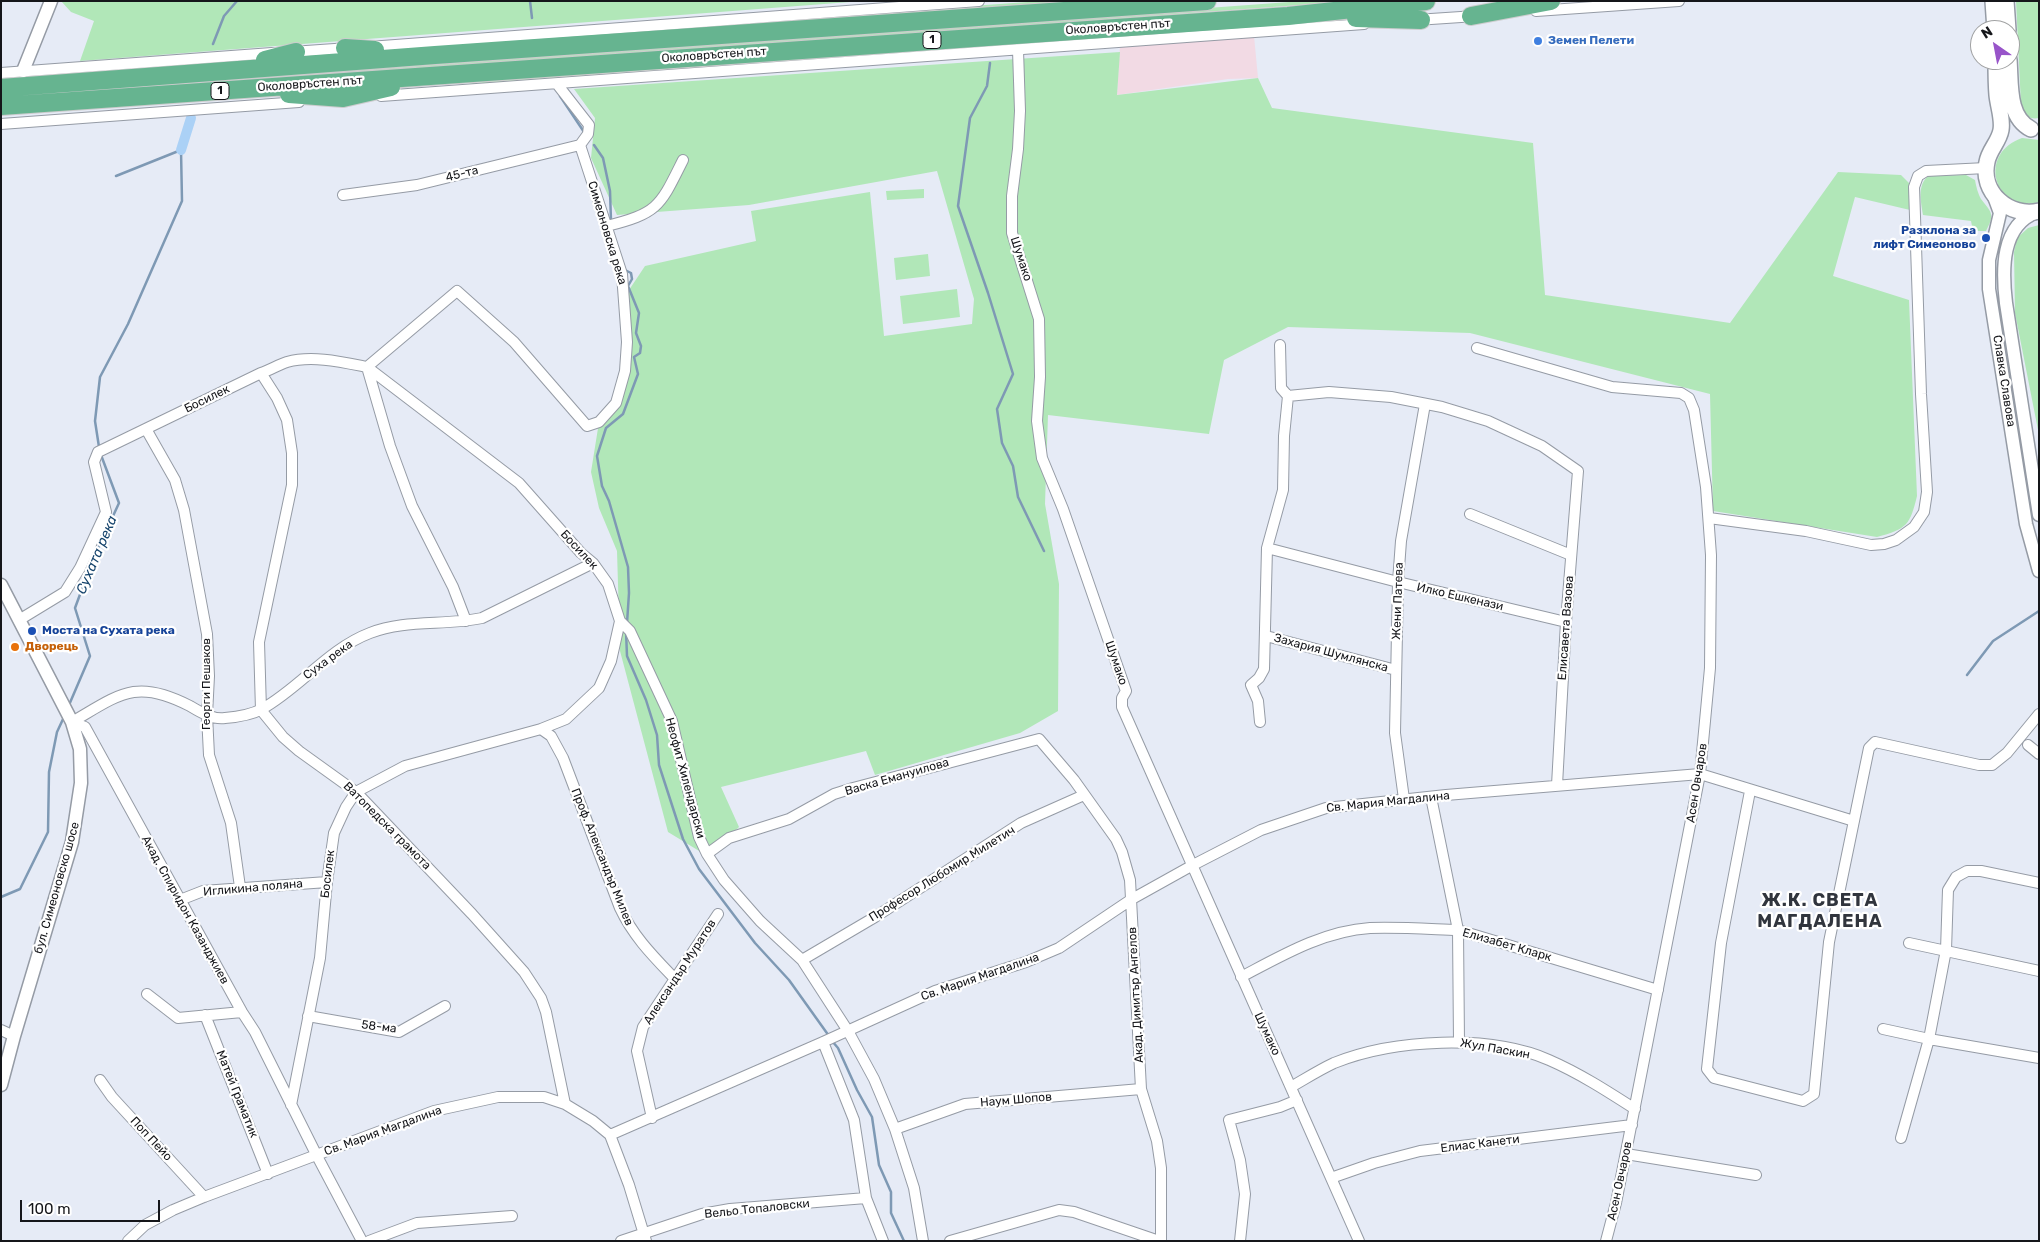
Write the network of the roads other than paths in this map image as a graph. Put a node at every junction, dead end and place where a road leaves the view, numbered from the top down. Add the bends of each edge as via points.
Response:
1 (51, 1) edge
2 (979, 1) edge
3 (1207, 1) edge
4 (1426, 1) edge
5 (1551, 1) edge
6 (1679, 1) edge
7 (2000, 8) edge
8 (1288, 16) junction
9 (1470, 16) junction
10 (1421, 20) junction
11 (2004, 20) edge
12 (345, 48) junction
13 (1018, 50) junction
14 (296, 52) junction
15 (435, 55) junction
16 (1996, 70) edge
17 (2011, 70) edge
18 (23, 71) junction
19 (226, 71) junction
20 (1, 73) edge
21 (438, 75) junction
22 (557, 84) junction
23 (1, 88) edge
24 (227, 90) junction
25 (343, 98) junction
26 (1, 106) edge
27 (1, 124) edge
28 (2037, 130) edge
29 (580, 145) junction
30 (1995, 145) junction
31 (682, 160) dead end
32 (1986, 168) junction
33 (1992, 192) junction
34 (343, 195) dead end
35 (2039, 211) edge
36 (607, 226) junction
37 (1280, 345) dead end
38 (1477, 348) dead end
39 (366, 367) junction
40 (261, 373) junction
41 (1288, 396) junction
42 (1425, 404) junction
43 (146, 429) junction
44 (1470, 514) dead end
45 (2039, 515) edge
46 (1709, 518) junction
47 (1267, 548) junction
48 (1571, 555) junction
49 (593, 562) junction
50 (2039, 571) edge
51 (1398, 582) junction
52 (2, 587) edge
53 (19, 620) junction
54 (466, 621) junction
55 (620, 621) junction
56 (1566, 622) junction
57 (1266, 636) junction
58 (1396, 670) junction
59 (261, 710) junction
60 (2039, 714) edge
61 (207, 715) junction
62 (72, 722) junction
63 (1260, 722) dead end
64 (541, 729) junction
65 (1038, 738) joint
66 (2028, 745) dead end
67 (2039, 754) edge
68 (1700, 774) junction
69 (1557, 785) junction
70 (1750, 791) junction
71 (356, 792) junction
72 (1084, 795) junction
73 (1431, 797) junction
74 (1404, 799) junction
75 (1854, 821) junction
76 (707, 854) junction
77 (1193, 865) junction
78 (327, 882) junction
79 (2039, 883) edge
80 (240, 887) junction
81 (1132, 899) junction
82 (180, 900) junction
83 (718, 914) dead end
84 (1458, 930) junction
85 (1909, 943) dead end
86 (1946, 950) junction
87 (802, 960) junction
88 (2039, 971) edge
89 (1240, 977) junction
90 (674, 978) junction
91 (1658, 990) junction
92 (146, 994) dead end
93 (445, 1006) dead end
94 (242, 1012) junction
95 (205, 1015) junction
96 (308, 1016) junction
97 (1883, 1029) dead end
98 (1, 1030) edge
99 (848, 1030) junction
100 (14, 1036) junction
101 (1929, 1039) junction
102 (823, 1042) junction
103 (1459, 1042) junction
104 (2039, 1058) edge
105 (100, 1080) dead end
106 (1, 1086) edge
107 (1291, 1087) junction
108 (1141, 1089) junction
109 (1297, 1100) junction
110 (565, 1104) junction
111 (291, 1105) junction
112 (1635, 1109) junction
113 (652, 1118) junction
114 (1632, 1125) junction
115 (895, 1129) junction
116 (610, 1135) junction
117 (1901, 1138) dead end
118 (1626, 1154) junction
119 (317, 1156) junction
120 (268, 1174) junction
121 (1756, 1175) dead end
122 (1331, 1178) junction
123 (204, 1197) junction
124 (866, 1198) junction
125 (512, 1216) dead end
126 (645, 1237) edge
127 (128, 1241) edge
128 (362, 1241) edge
129 (370, 1241) edge
130 (621, 1241) edge
131 (883, 1241) edge
132 (923, 1241) edge
133 (950, 1241) edge
134 (1160, 1241) edge
135 (1240, 1241) edge
136 (1359, 1241) edge
137 (1606, 1241) edge

1 - 18 street
2 - 12 street
3 - 15 highway, Околовръстен път / 1
4 - 8 highway, Околовръстен път / 1
5 - 9 highway
6 - 9 street
7 - 11 main road
8 - 10 highway
8 - 21 highway, Околовръстен път / 1
9 - 10 street
10 - 13 street
12 - 14 street
12 - 15 highway
13 - 22 street
13 - 77 street, Шумако via 1020,111 1012,233 1039,318 1037,420 1042,458 1126,691 1122,707
14 - 18 street
14 - 19 highway
15 - 19 highway, Околовръстен път / 1
16 - 30 main road via 2001,130
17 - 28 main road via 2014,107 2020,121
18 - 20 street
19 - 23 highway, Околовръстен път / 1
21 - 24 highway, Околовръстен път / 1
21 - 25 highway
22 - 25 street
22 - 29 street via 589,124 588,134
24 - 25 highway
24 - 26 highway, Околовръстен път / 1
25 - 27 street
28 - 30 main road via 2014,131
29 - 34 street, 45-та via 417,185
29 - 36 street, Симеоновска река
30 - 32 main road
31 - 36 street via 656,206 644,215
32 - 33 main road
32 - 46 street via 1926,171 1918,176 1914,187 1927,492 1924,512 1914,528 1896,540 1871,545 1806,531
33 - 35 main road via 1996,199 2010,208
33 - 50 street, Славка Славова via 2000,213 1989,260 1989,289 2026,524
35 - 45 street, Славка Славова via 2016,226 2008,244 2004,280
36 - 39 street, Симеоновска река via 622,274 628,342 625,371 616,403 599,422 587,426 514,342 457,291
37 - 41 street via 1281,388
38 - 46 street, Асен Овчаров via 1612,387 1681,392 1689,398 1698,426
39 - 40 street, Босилек via 313,360 288,362
39 - 49 street, Босилек via 519,483 581,553
39 - 54 street via 412,506 453,587
40 - 43 street, Босилек
40 - 59 street via 286,420 292,452 292,486 259,642
41 - 42 street via 1329,392 1391,397
41 - 47 street via 1283,490
42 - 48 street, Елисавета Вазова via 1488,421 1542,446 1578,472
42 - 51 street, Жени Патева via 1401,541
43 - 53 street, Босилек via 102,450 94,462 106,512 65,592
43 - 61 street, Георги Пешаков via 175,480 184,510 207,634
44 - 48 street
46 - 68 street, Асен Овчаров via 1712,555 1710,668
47 - 51 street, Илко Ешкенази
47 - 57 street
48 - 56 street, Елисавета Вазова
49 - 54 street, Суха река via 482,618
49 - 55 street, Босилек via 608,584
51 - 56 street, Илко Ешкенази
51 - 58 street, Жени Патева
52 - 53 street, бул. Симеоновско шосе
53 - 62 street, бул. Симеоновско шосе
54 - 59 street, Суха река via 398,626 369,633 343,648
55 - 64 street via 611,661 599,688 566,718
55 - 76 street, Неофит Хилендарски via 630,632 672,721 699,837
56 - 69 street, Елисавета Вазова
57 - 58 street, Захария Шумлянска
57 - 63 street via 1264,669 1260,678 1251,685 1258,701
58 - 74 street, Жени Патева via 1395,733
59 - 61 street, Суха река via 222,719
59 - 71 street, Ватопедска грамота via 299,751
60 - 75 street via 1992,765 1876,742 1869,748
61 - 62 street, Суха река via 170,696 146,690 118,695
61 - 80 street, Георги Пешаков via 209,755 231,823
62 - 82 street, Акад. Спиридон Казанджиев via 85,728
62 - 100 street, бул. Симеоновско шосе via 80,749 81,783 72,842
64 - 71 street via 405,766
64 - 90 street, Проф. Александър Милев via 551,736 563,758 628,926
65 - 72 street, Акад. Димитър Ангелов
65 - 76 street, Васка Емануилова via 834,794 789,819 729,838
66 - 67 street
68 - 69 street, Св. Мария Магдалина
68 - 70 street, Св. Мария Магдалина
68 - 91 street, Асен Овчаров
69 - 73 street, Св. Мария Магдалина
70 - 75 street, Св. Мария Магдалина
70 - 75 street via 1721,943 1707,1069 1714,1078 1802,1101 1814,1094 1829,942
71 - 78 street, Босилек via 334,833
71 - 110 street, Ватопедска грамота via 524,972 546,1012
72 - 81 street, Акад. Димитър Ангелов via 1119,845 1130,880
72 - 87 street, Професор Любомир Милетич via 1021,823
73 - 74 street, Св. Мария Магдалина
73 - 84 street
74 - 77 street, Св. Мария Магдалина via 1326,808 1261,830
76 - 87 street, Неофит Хилендарски via 724,880 760,921
77 - 81 street, Св. Мария Магдалина
77 - 89 street, Шумако
78 - 80 street, Игликина поляна
78 - 96 street, Босилек via 320,958
79 - 86 street via 1981,872 1967,871 1956,877 1948,890
80 - 82 street, Игликина поляна via 203,891
81 - 99 street, Св. Мария Магдалина via 1060,948 935,991
81 - 108 street, Акад. Димитър Ангелов
82 - 94 street, Акад. Спиридон Казанджиев
83 - 90 street, Александър Муратов
84 - 89 street, Елизабет Кларк via 1368,928 1294,949
84 - 91 street, Елизабет Кларк
84 - 103 street
85 - 86 street
86 - 88 street
86 - 101 street
87 - 99 street, Неофит Хилендарски
89 - 107 street, Шумако
90 - 113 street, Александър Муратов via 643,1027 637,1051
91 - 112 street, Асен Овчаров
92 - 95 street via 178,1018
93 - 96 street, 58-ма via 399,1032
94 - 95 street
94 - 111 street, Акад. Спиридон Казанджиев
95 - 120 street, Матей Граматик
96 - 111 street, Босилек
97 - 101 street
98 - 100 street
99 - 102 street, Св. Мария Магдалина
99 - 115 street, Неофит Хилендарски
100 - 106 street, бул. Симеоновско шосе
101 - 104 street
101 - 117 street
102 - 113 street, Св. Мария Магдалина
102 - 124 street via 854,1120
103 - 107 street, Жул Паскин via 1412,1044 1358,1055 1333,1064
103 - 112 street, Жул Паскин via 1512,1050 1548,1060
105 - 123 street, Поп Пейо
107 - 109 street, Шумако
108 - 115 street, Наум Шопов via 964,1104
108 - 134 street, Акад. Димитър Ангелов via 1157,1141 1161,1168
109 - 122 street, Шумако
109 - 135 street via 1229,1120 1245,1194
110 - 116 street, Св. Мария Магдалина
110 - 119 street, Св. Мария Магдалина via 544,1097 498,1097 434,1111
111 - 119 street
112 - 114 street, Асен Овчаров
113 - 116 street, Св. Мария Магдалина
114 - 118 street, Асен Овчаров
114 - 122 street, Елиас Канети via 1420,1151
115 - 132 street, Неофит Хилендарски via 914,1188
116 - 126 street
118 - 121 street
118 - 137 street, Асен Овчаров
119 - 120 street, Св. Мария Магдалина
119 - 128 street
120 - 123 street, Св. Мария Магдалина
122 - 136 street, Шумако
123 - 127 street, Св. Мария Магдалина via 145,1225
124 - 126 street, Вельо Топаловски via 730,1209 702,1214
124 - 131 street
125 - 129 street via 417,1223
126 - 130 street, Вельо Топаловски
133 - 134 street via 1059,1210

